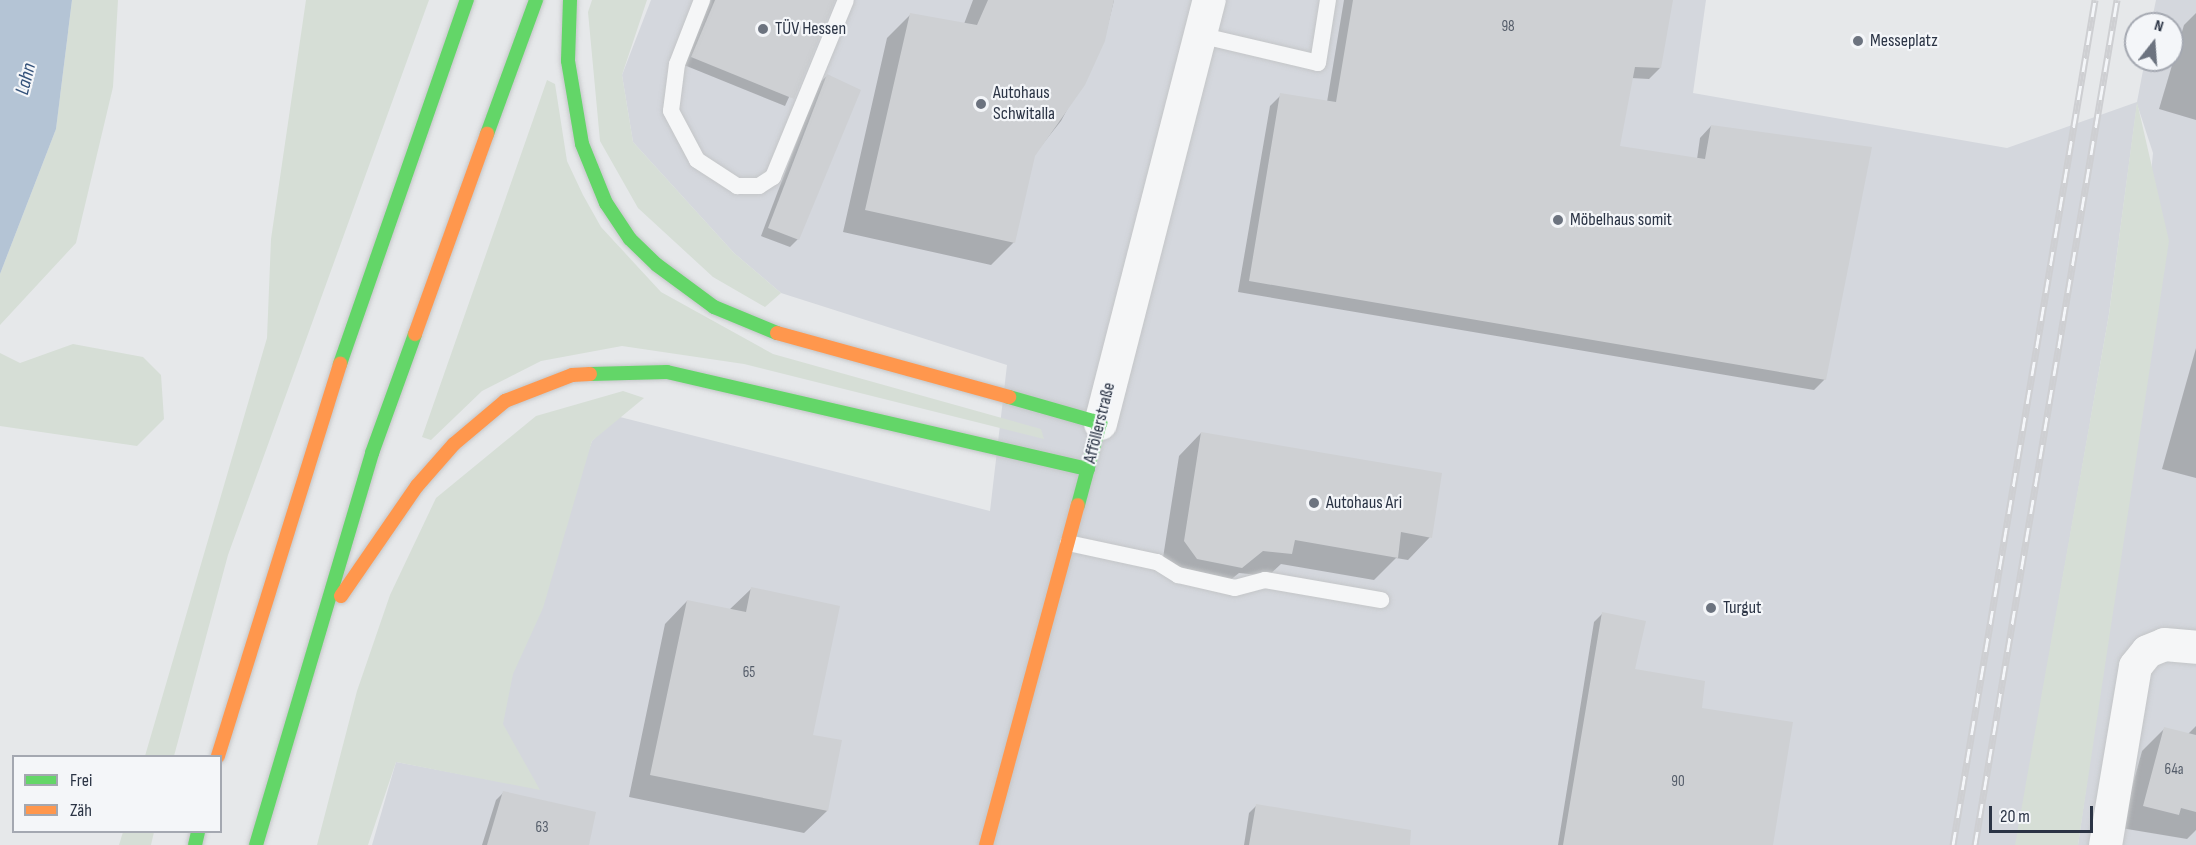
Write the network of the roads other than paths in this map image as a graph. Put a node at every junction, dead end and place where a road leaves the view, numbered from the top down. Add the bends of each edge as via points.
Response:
1 (467, 0) edge
2 (536, 0) edge
3 (570, 0) edge
4 (702, 0) edge
5 (846, 0) edge
6 (1209, 0) edge
7 (1328, 0) edge
8 (1199, 35) junction
9 (1100, 423) junction
10 (1088, 469) junction
11 (1068, 543) junction
12 (1381, 600) dead end
13 (326, 617) junction
14 (2196, 647) edge
15 (218, 755) edge
16 (256, 845) edge
17 (986, 845) edge
18 (2105, 845) edge

1 - 15 main road via 343,353
2 - 13 main road via 372,453
3 - 9 main road via 568,61 582,144 606,203 657,266 714,307 750,325
4 - 5 lane via 677,64 671,111 697,160 738,186 759,186 773,177
6 - 8 street, Afföllerstraße
7 - 8 lane via 1318,63
8 - 9 street, Afföllerstraße
9 - 10 main road, Afföllerstraße
10 - 11 main road, Afföllerstraße
10 - 13 main road via 668,372 572,375 505,401 454,444 417,486
11 - 12 lane via 1157,562 1178,575 1236,588 1265,580
11 - 17 main road, Afföllerstraße
13 - 16 main road
14 - 18 street via 2164,644 2147,651 2135,666

